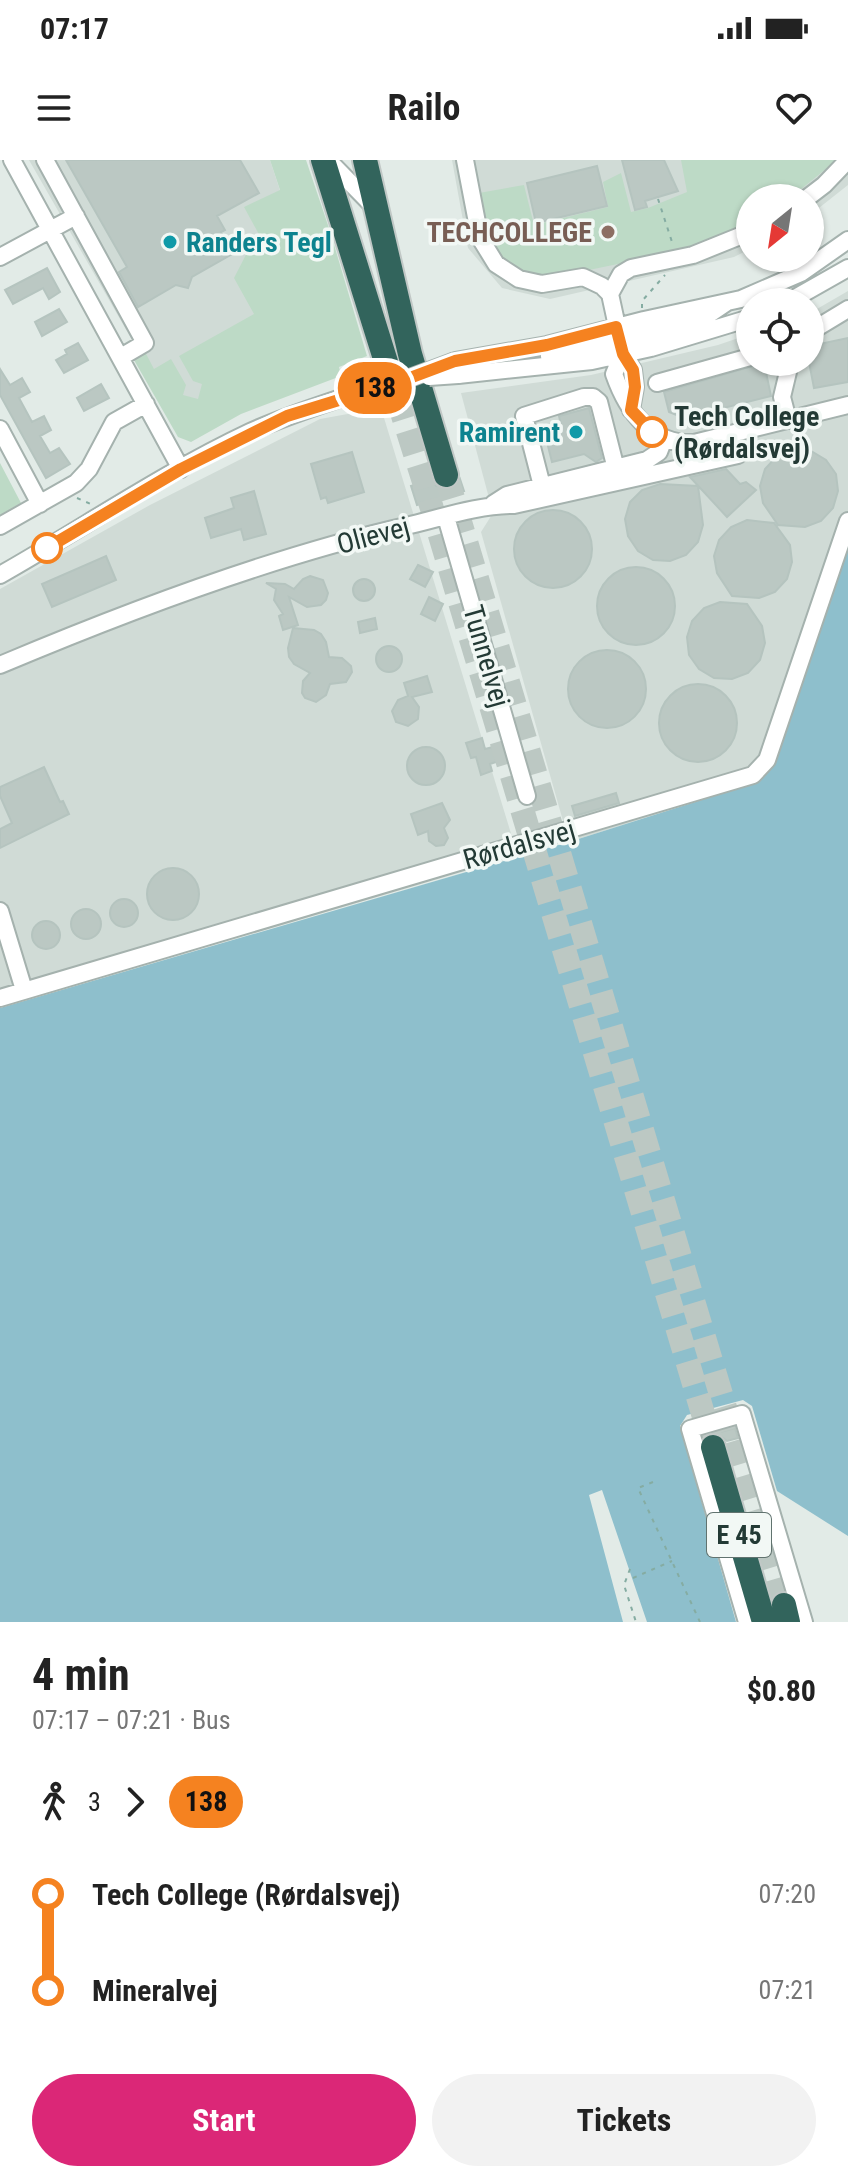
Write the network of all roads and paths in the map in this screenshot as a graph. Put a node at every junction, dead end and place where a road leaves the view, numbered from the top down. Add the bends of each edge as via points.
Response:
1 (12, 160) edge
2 (45, 160) edge
3 (325, 160) edge
4 (365, 160) edge
5 (373, 160) edge
6 (465, 160) edge
7 (848, 160) edge
8 (346, 168) edge
9 (824, 185) edge
10 (658, 199) dead end
11 (337, 205) junction
12 (377, 212) junction
13 (76, 216) junction
14 (50, 230) junction
15 (736, 238) edge
16 (848, 240) edge
17 (0, 257) edge
18 (674, 259) junction
19 (631, 268) junction
20 (848, 268) edge
21 (583, 277) junction
22 (813, 288) edge
23 (610, 294) junction
24 (726, 303) junction
25 (848, 309) edge
26 (644, 320) junction
27 (736, 322) edge
28 (824, 324) edge
29 (616, 327) junction
30 (623, 354) junction
31 (121, 357) junction
32 (736, 361) edge
33 (386, 362) tunnel mouth
34 (525, 366) junction
35 (457, 368) junction
36 (787, 376) edge
37 (657, 383) dead end
38 (146, 404) junction
39 (848, 405) edge
40 (788, 420) junction
41 (0, 429) edge
42 (734, 433) junction
43 (664, 439) junction
44 (181, 469) junction
45 (616, 469) junction
46 (446, 475) tunnel mouth
47 (542, 486) junction
48 (75, 498) dead end
49 (86, 500) dead end
50 (40, 504) junction
51 (491, 505) junction
52 (446, 517) junction
53 (848, 521) edge
54 (0, 526) edge
55 (0, 575) edge
56 (0, 665) edge
57 (527, 796) dead end
58 (0, 911) edge
59 (24, 990) junction
60 (0, 998) edge
61 (713, 1447) tunnel mouth
62 (653, 1482) dead end
63 (672, 1561) junction
64 (630, 1569) dead end
65 (633, 1578) dead end
66 (636, 1622) edge
67 (700, 1622) edge
68 (747, 1622) edge
69 (764, 1622) edge
70 (804, 1622) edge

1 - 14 street
2 - 13 street
3 - 8 street
3 - 11 highway
4 - 12 highway
5 - 12 highway
6 - 21 street via 480,238 496,264 530,282
7 - 9 street
8 - 11 street
8 - 12 street
10 - 18 path
11 - 33 highway
12 - 46 highway via 410,354
13 - 14 street
13 - 31 street via 145,343
14 - 17 street
14 - 31 street
15 - 18 street
16 - 24 street via 801,273
18 - 19 street
18 - 26 path via 642,301
19 - 21 street
19 - 23 street via 621,274
20 - 22 street
21 - 23 street
23 - 29 street
24 - 26 street
24 - 30 street via 698,322 629,338
25 - 28 street
26 - 29 street
27 - 30 street
29 - 30 street
29 - 34 street via 607,343
29 - 35 street
30 - 34 street
30 - 43 street via 614,374 631,410
31 - 38 street
32 - 37 street
34 - 35 street
35 - 44 street, bridge via 287,416
36 - 40 street via 782,397
38 - 44 street
38 - 50 street via 114,422 76,483
39 - 40 street
40 - 42 street
41 - 50 street
42 - 43 street via 694,443
42 - 51 street, Olievej via 738,455 514,505
43 - 45 street via 659,452 647,460
44 - 55 street
45 - 47 street
45 - 47 street via 599,402 584,397 524,416
47 - 51 street
48 - 49 path
50 - 54 street
51 - 52 street, Olievej
52 - 56 street, Olievej via 274,564
52 - 57 street, Tunnelvej
53 - 59 street, Rørdalsvej via 767,760 753,775
58 - 59 street
59 - 60 street, Rørdalsvej
61 - 69 highway, E 45
62 - 63 path via 638,1488
63 - 65 path
63 - 67 path
64 - 66 path via 624,1585
68 - 70 street via 690,1429 742,1414

